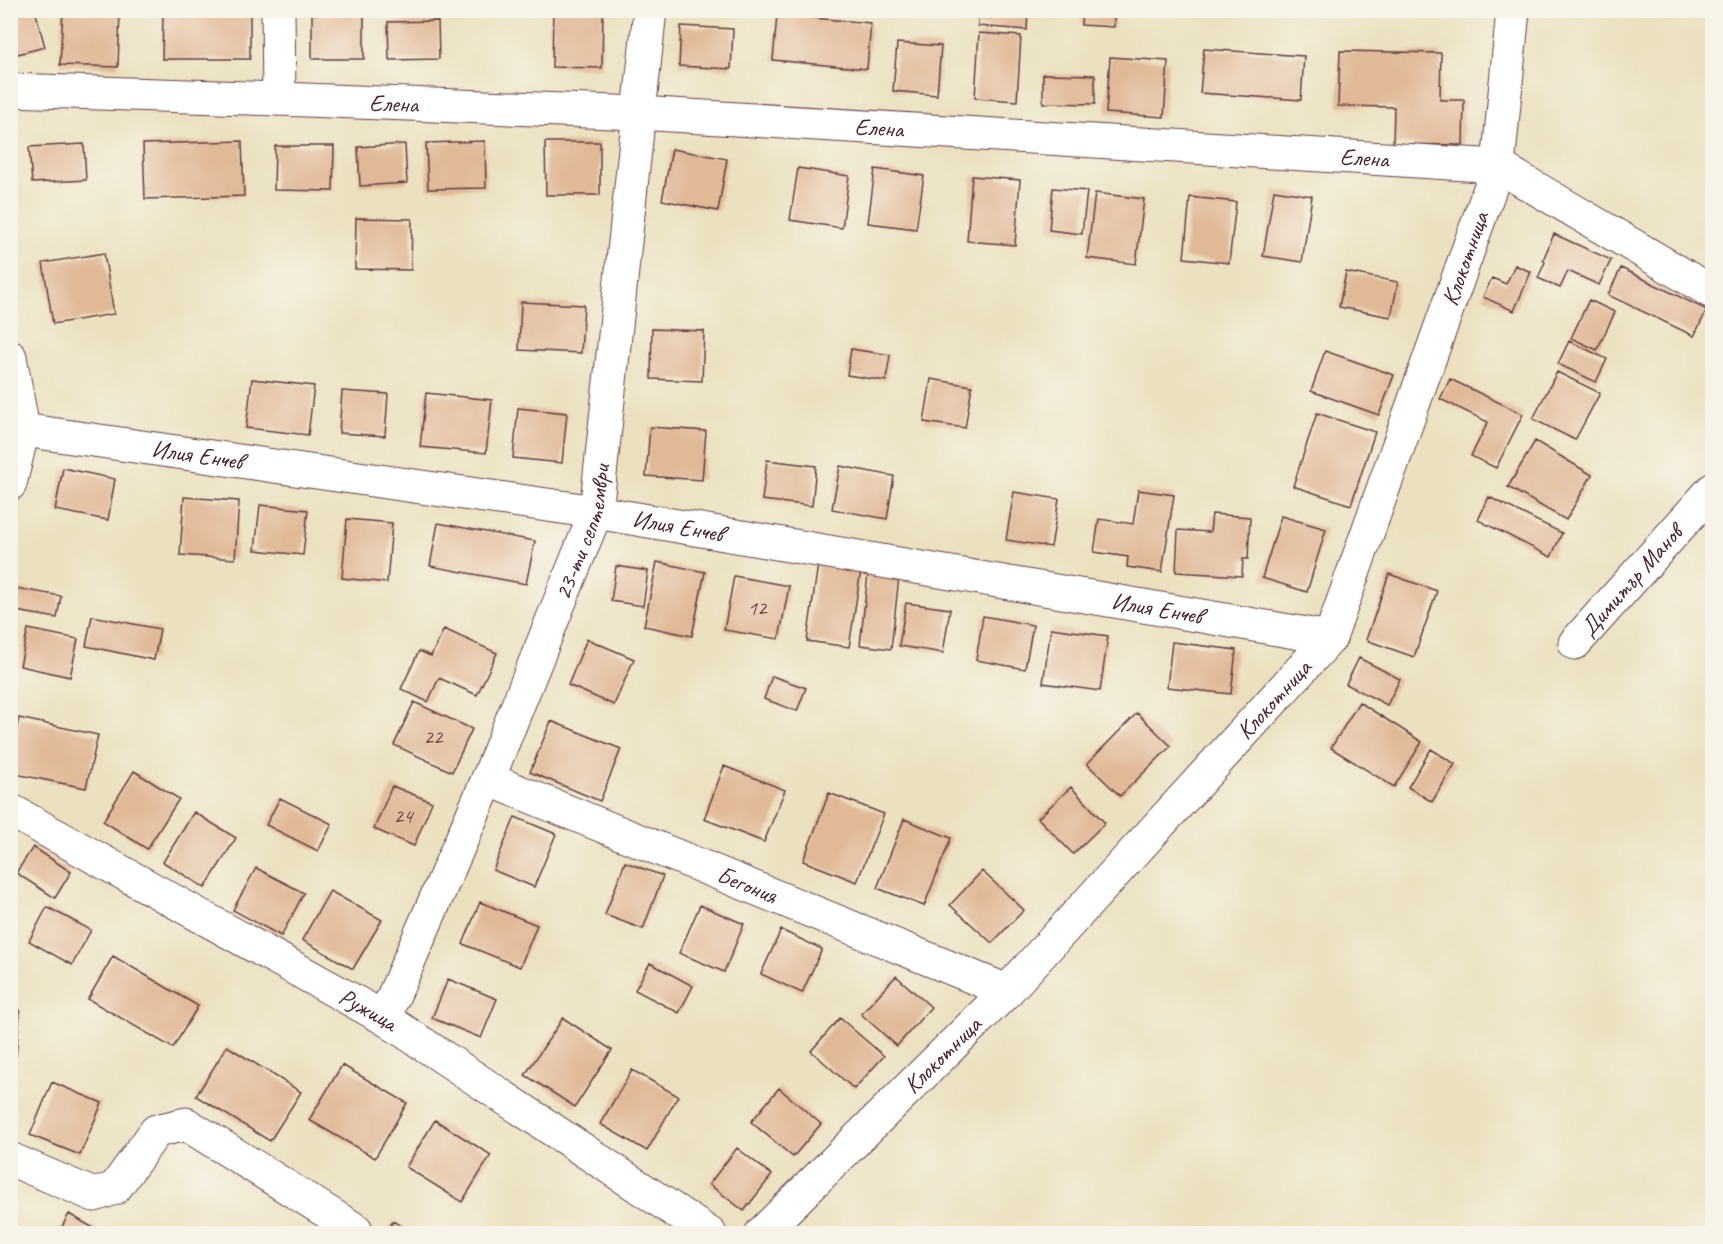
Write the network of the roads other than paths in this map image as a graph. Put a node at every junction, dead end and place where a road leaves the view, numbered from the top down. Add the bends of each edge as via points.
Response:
1 (278, 10) edge
2 (650, 10) edge
3 (1513, 10) edge
4 (10, 90) edge
5 (279, 99) junction
6 (639, 113) junction
7 (1498, 166) junction
8 (1713, 292) edge
9 (10, 357) edge
10 (23, 430) junction
11 (10, 484) edge
12 (1713, 490) edge
13 (596, 512) junction
14 (1330, 638) junction
15 (1575, 643) dead end
16 (488, 779) junction
17 (10, 810) edge
18 (1007, 991) junction
19 (384, 1018) junction
20 (10, 1159) edge
21 (356, 1230) dead end
22 (710, 1233) edge
23 (761, 1233) edge

1 - 5 street
2 - 6 street, 23-ти септември
3 - 7 street, Клокотница
4 - 5 street, Елена
5 - 6 street, Елена
6 - 7 street, Елена
6 - 13 street, 23-ти септември
7 - 8 street, Елена
7 - 14 street, Клокотница
9 - 10 street
10 - 11 street
10 - 13 street, Илия Енчев
12 - 15 street, Димитър Манов
13 - 14 street, Илия Енчев
13 - 16 street, 23-ти септември
14 - 18 street, Клокотница
16 - 18 street, Бегония
16 - 19 street, 23-ти септември
17 - 19 street, Ружица
18 - 23 street, Клокотница
19 - 22 street, Ружица
20 - 21 street via 94,1195 115,1188 156,1131 186,1124

